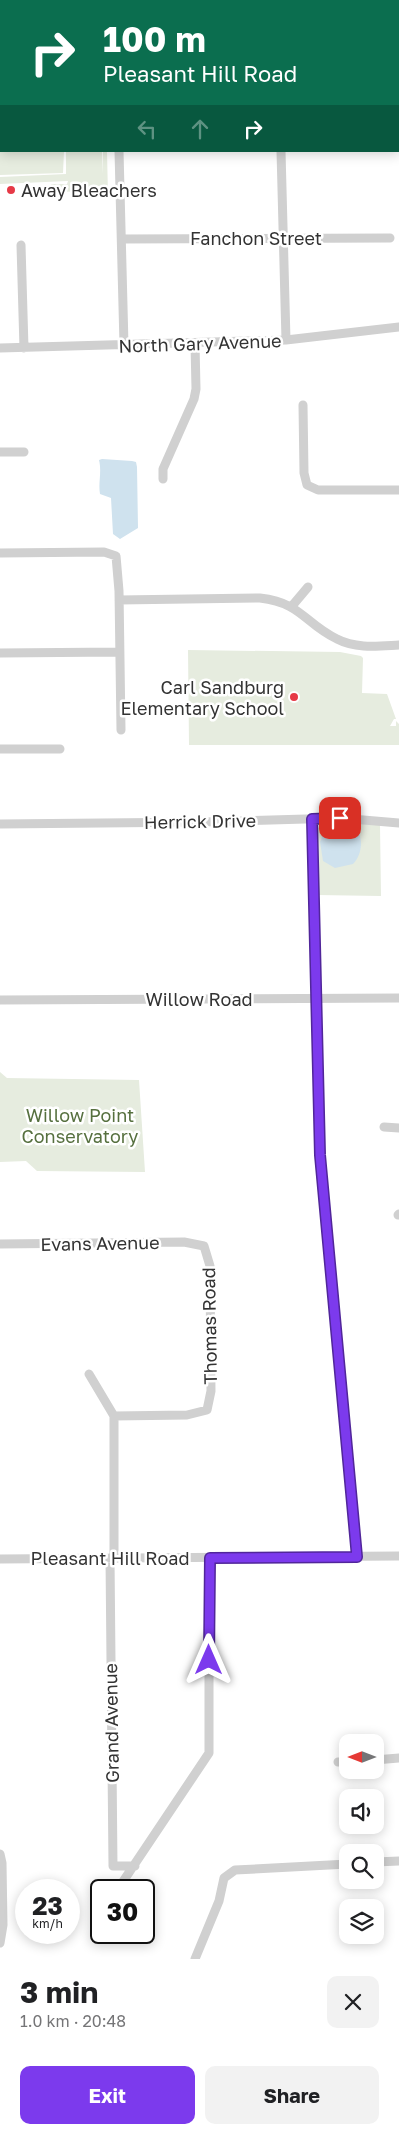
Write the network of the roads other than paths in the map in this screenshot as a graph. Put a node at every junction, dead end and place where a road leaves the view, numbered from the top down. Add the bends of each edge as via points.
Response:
1 (119, 152) edge
2 (281, 152) edge
3 (283, 238) junction
4 (390, 238) dead end
5 (122, 239) junction
6 (21, 246) dead end
7 (399, 327) edge
8 (286, 340) junction
9 (195, 344) junction
10 (124, 345) junction
11 (0, 348) edge
12 (24, 348) junction
13 (303, 405) dead end
14 (0, 452) edge
15 (24, 452) dead end
16 (163, 479) dead end
17 (399, 490) edge
18 (0, 552) edge
19 (308, 587) dead end
20 (119, 600) junction
21 (292, 606) junction
22 (399, 645) edge
23 (119, 652) junction
24 (0, 653) edge
25 (121, 730) dead end
26 (0, 749) edge
27 (60, 749) dead end
28 (312, 819) junction
29 (399, 823) edge
30 (0, 824) edge
31 (316, 998) junction
32 (399, 998) edge
33 (0, 1000) edge
34 (384, 1127) dead end
35 (399, 1128) edge
36 (0, 1244) edge
37 (200, 1245) joint
38 (89, 1374) dead end
39 (114, 1416) junction
40 (399, 1556) edge
41 (357, 1557) junction
42 (112, 1558) junction
43 (210, 1558) junction
44 (0, 1559) edge
45 (399, 1758) edge
46 (384, 1759) edge
47 (0, 1854) edge
48 (399, 1861) edge
49 (384, 1862) edge
50 (339, 1864) edge
51 (135, 1866) junction
52 (125, 1879) edge
53 (1, 1892) edge
54 (0, 1943) edge
55 (195, 1959) edge

1 - 5 street
2 - 3 street
3 - 4 street, Fanchon Street
3 - 5 street, Fanchon Street
3 - 8 street
5 - 10 street
6 - 12 street
7 - 8 street, North Gary Avenue
8 - 9 street, North Gary Avenue
9 - 10 street, North Gary Avenue
9 - 16 street via 194,400 163,469
10 - 12 street, North Gary Avenue
11 - 12 street, North Gary Avenue
13 - 17 street via 307,485 318,490
14 - 15 street
18 - 20 street via 114,554 118,563
19 - 21 street
20 - 21 street via 260,598
20 - 23 street
21 - 22 street via 338,640 360,645
23 - 24 street
23 - 25 street
26 - 27 street
28 - 29 street, Herrick Drive
28 - 30 street, Herrick Drive
28 - 31 street
31 - 32 street, Willow Road
31 - 33 street, Willow Road
31 - 41 street via 320,1155
34 - 35 street
36 - 37 street, Evans Avenue via 184,1242
37 - 39 street, Thomas Road via 204,1246 210,1266 211,1391 207,1410 187,1415
38 - 39 street
39 - 42 street, Grand Avenue
40 - 41 street, Pleasant Hill Road
41 - 43 street, Pleasant Hill Road
42 - 43 street, Pleasant Hill Road
42 - 44 street, Pleasant Hill Road
42 - 51 street, Grand Avenue via 113,1866
43 - 51 street via 209,1753
45 - 46 street
47 - 53 street
48 - 49 street
50 - 55 street via 236,1870 224,1878 220,1901
51 - 52 street
53 - 54 street via 3,1925

